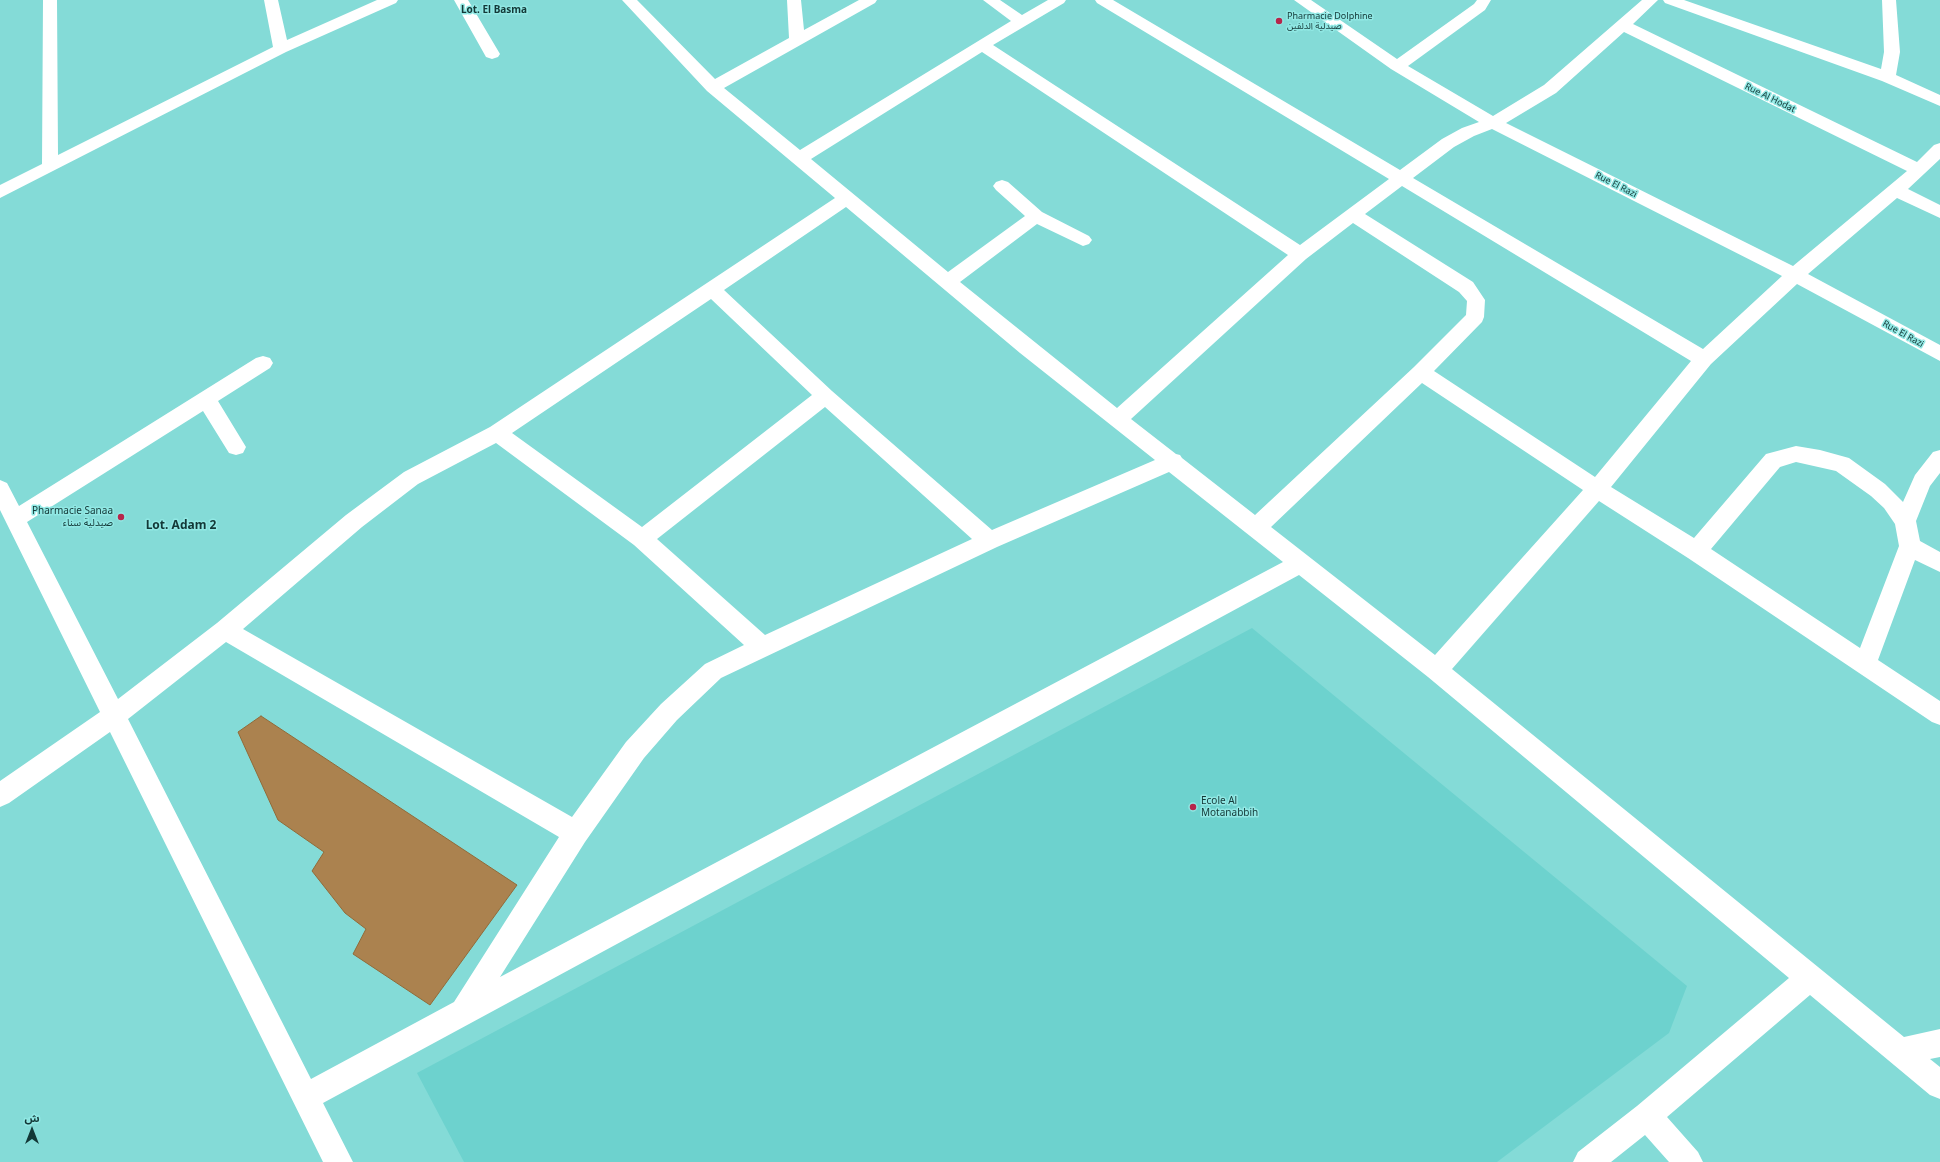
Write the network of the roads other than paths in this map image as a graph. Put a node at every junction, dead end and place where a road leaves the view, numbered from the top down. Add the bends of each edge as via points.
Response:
1 (50, 0) edge
2 (271, 0) edge
3 (391, 0) edge
4 (461, 0) edge
5 (629, 0) edge
6 (794, 0) edge
7 (870, 0) edge
8 (990, 0) edge
9 (1059, 0) edge
10 (1102, 0) edge
11 (1301, 0) edge
12 (1484, 0) edge
13 (1651, 0) edge
14 (1670, 0) edge
15 (1885, 5) edge
16 (1021, 21) junction
17 (1622, 25) junction
18 (797, 40) junction
19 (983, 45) junction
20 (281, 49) junction
21 (492, 54) dead end
22 (1397, 66) junction
23 (1888, 77) junction
24 (713, 87) junction
25 (1940, 101) edge
26 (1493, 123) junction
27 (1940, 149) edge
28 (800, 158) junction
29 (50, 166) junction
30 (1919, 170) junction
31 (1402, 178) junction
32 (1002, 186) dead end
33 (1896, 190) junction
34 (0, 192) edge
35 (847, 198) junction
36 (1940, 212) edge
37 (1354, 215) junction
38 (1036, 216) junction
39 (1083, 240) dead end
40 (1300, 254) junction
41 (1795, 275) junction
42 (947, 282) junction
43 (712, 289) junction
44 (1940, 354) edge
45 (1704, 359) junction
46 (263, 363) dead end
47 (1421, 372) junction
48 (825, 396) junction
49 (206, 399) junction
50 (1118, 419) junction
51 (497, 433) junction
52 (236, 447) dead end
53 (1940, 458) edge
54 (1173, 461) junction
55 (0, 489) edge
56 (1597, 489) junction
57 (15, 519) junction
58 (1906, 521) junction
59 (1256, 528) junction
60 (642, 539) junction
61 (989, 541) junction
62 (1910, 546) junction
63 (1696, 550) junction
64 (1301, 563) junction
65 (1940, 563) edge
66 (225, 630) junction
67 (762, 647) junction
68 (1865, 663) junction
69 (1436, 670) junction
70 (1940, 714) edge
71 (114, 716) junction
72 (0, 795) edge
73 (576, 833) junction
74 (1809, 979) junction
75 (464, 1011) junction
76 (1940, 1043) edge
77 (1901, 1052) junction
78 (1940, 1085) edge
79 (306, 1098) junction
80 (1647, 1116) junction
81 (338, 1162) edge
82 (1588, 1162) edge
83 (1688, 1162) edge

1 - 29 street
2 - 20 street
3 - 20 street
4 - 21 street
5 - 24 street
6 - 18 street
7 - 18 street
8 - 16 street
9 - 16 street
10 - 31 street
11 - 22 street, Rue El Razi
12 - 22 street via 1480,7
13 - 17 street
14 - 23 street
15 - 23 street via 1892,52
16 - 19 street
17 - 26 street via 1550,89
17 - 30 street, Rue Al Hodat
18 - 24 street
19 - 28 street
19 - 40 street
20 - 29 street
22 - 26 street, Rue El Razi
23 - 25 street
24 - 28 street
26 - 31 street via 1448,143
26 - 41 street, Rue El Razi
27 - 30 street
28 - 35 street
29 - 34 street
30 - 33 street
31 - 37 street
31 - 45 street
32 - 38 street
33 - 36 street
33 - 41 street
35 - 42 street
35 - 43 street
37 - 40 street
37 - 47 street via 1452,277 1466,287 1476,300 1475,317
38 - 39 street
38 - 42 street
40 - 50 street
41 - 44 street, Rue El Razi
41 - 45 street
42 - 50 street
43 - 48 street
43 - 51 street
45 - 56 street
46 - 49 street
47 - 56 street
47 - 59 street
48 - 60 street
48 - 61 street
49 - 52 street
49 - 57 street
50 - 54 street
51 - 60 street
51 - 66 street via 411,478 354,521
53 - 58 street via 1922,481
54 - 59 street
54 - 61 street
55 - 57 street
56 - 63 street
56 - 69 street
57 - 71 street
58 - 62 street
58 - 63 street via 1891,502 1842,464 1796,454 1773,460
59 - 64 street
60 - 67 street
61 - 67 street
62 - 65 street
62 - 68 street
63 - 68 street
64 - 69 street
64 - 75 street
66 - 71 street
66 - 73 street
67 - 73 street via 713,671 669,712 635,750
68 - 70 street
69 - 74 street
71 - 72 street
71 - 79 street
73 - 75 street
74 - 77 street
74 - 80 street
75 - 79 street
76 - 77 street
77 - 78 street
79 - 81 street
80 - 82 street
80 - 83 street

